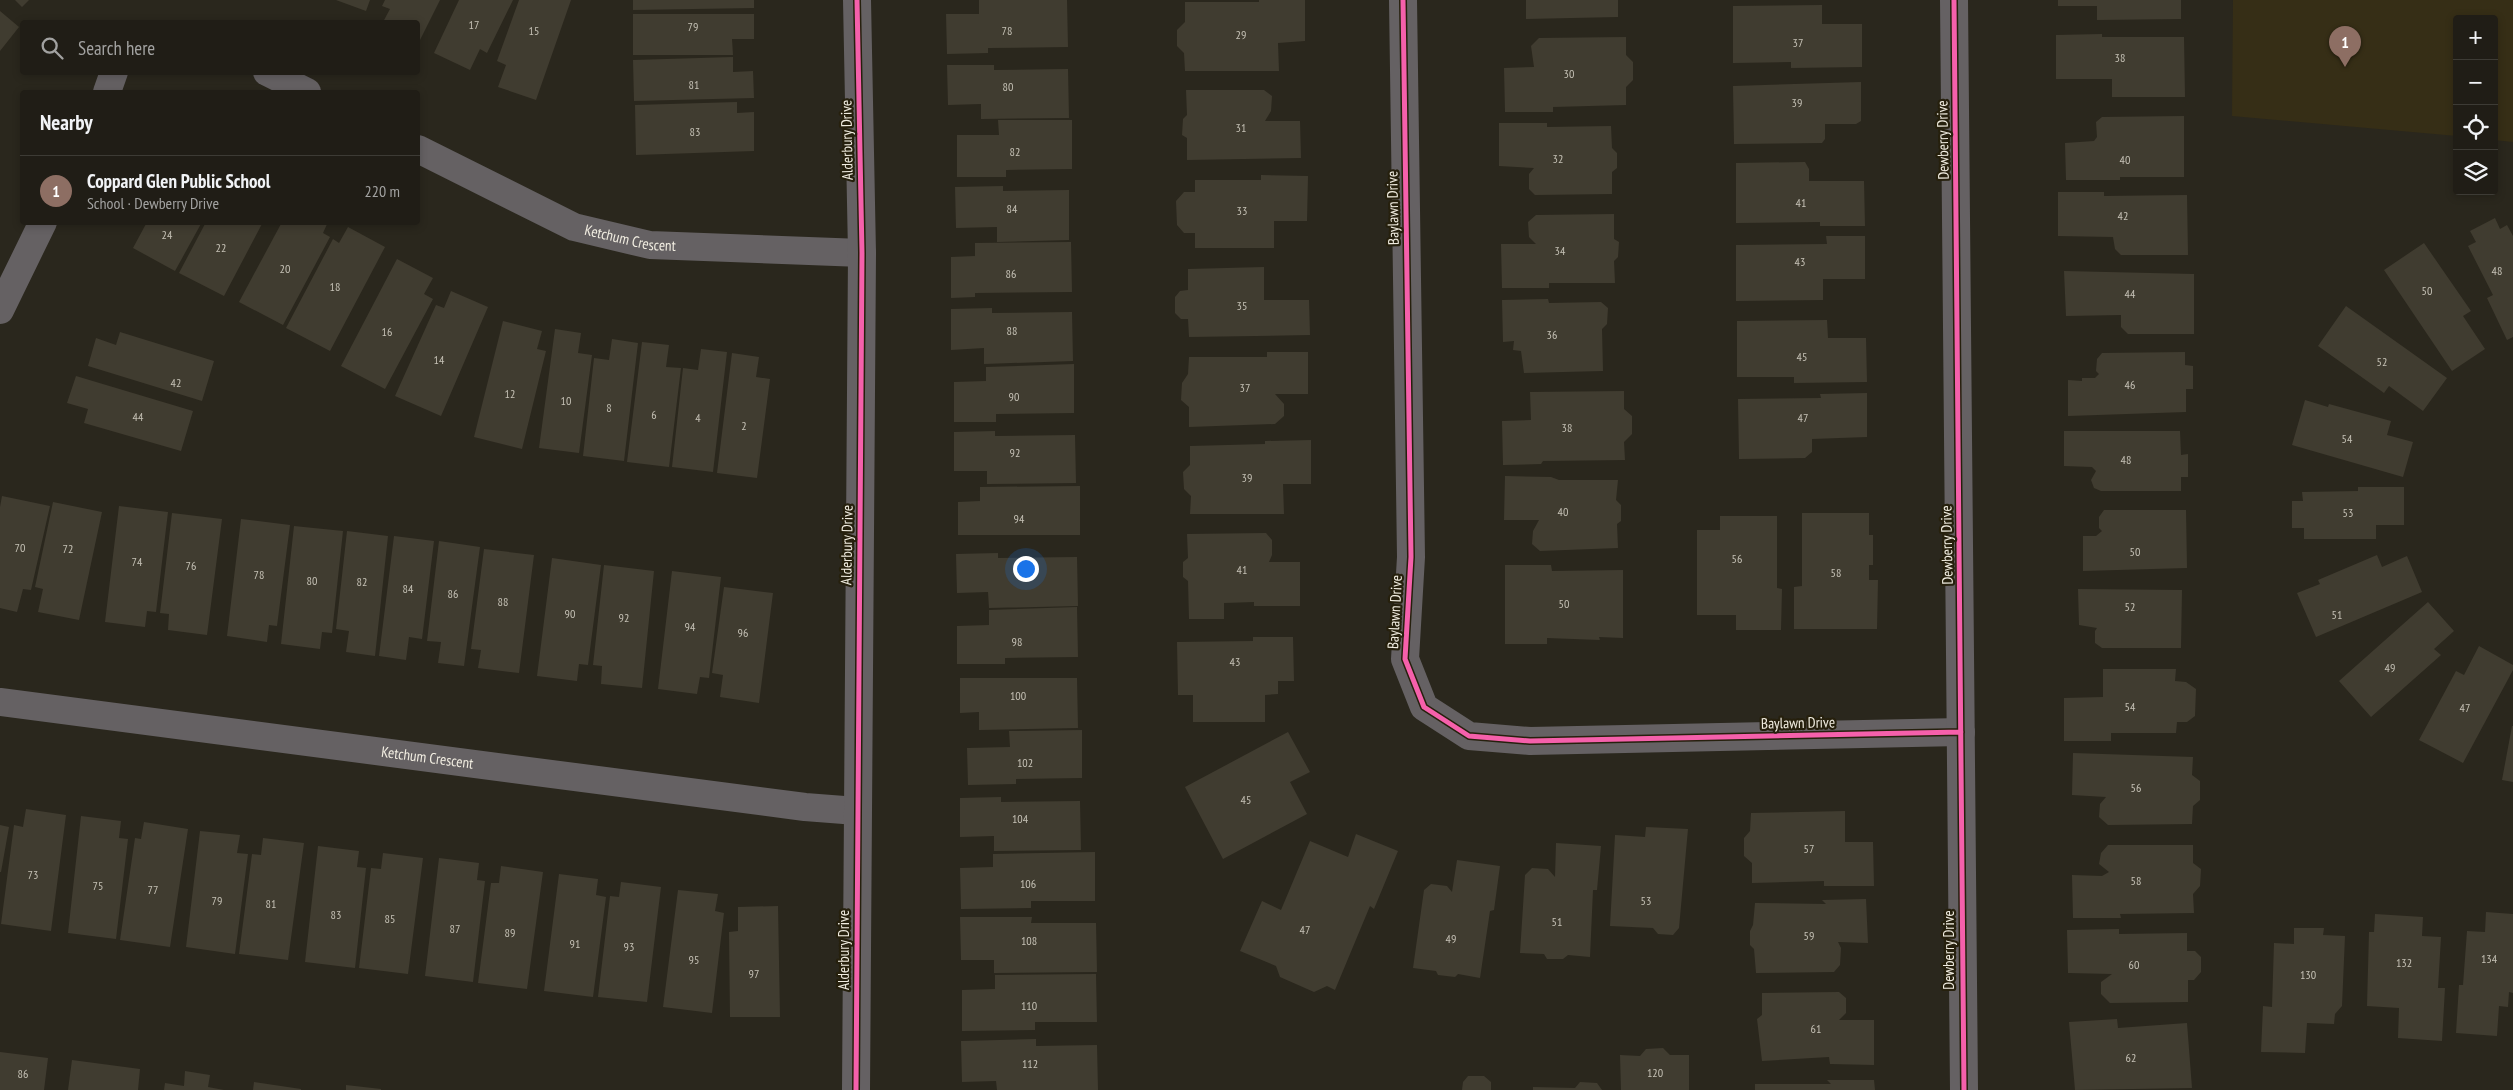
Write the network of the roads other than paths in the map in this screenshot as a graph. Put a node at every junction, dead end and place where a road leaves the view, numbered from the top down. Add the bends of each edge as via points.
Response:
1 (857, 0) edge
2 (1403, 0) edge
3 (1954, 0) edge
4 (113, 75) edge
5 (273, 75) edge
6 (108, 90) edge
7 (303, 90) edge
8 (420, 150) edge
9 (42, 225) edge
10 (862, 253) junction
11 (0, 310) edge
12 (0, 702) edge
13 (1961, 732) junction
14 (857, 811) junction
15 (856, 1090) edge
16 (1964, 1090) edge

1 - 10 street, Alderbury Drive
2 - 13 street, Baylawn Drive via 1411,557 1405,659 1424,707 1469,736 1530,742
3 - 13 street, Dewberry Drive
4 - 6 street
5 - 7 street
8 - 10 street, Ketchum Crescent via 574,227 650,245
9 - 11 street
10 - 14 street, Alderbury Drive
12 - 14 street, Ketchum Crescent via 805,807
13 - 16 street, Dewberry Drive
14 - 15 street, Alderbury Drive

